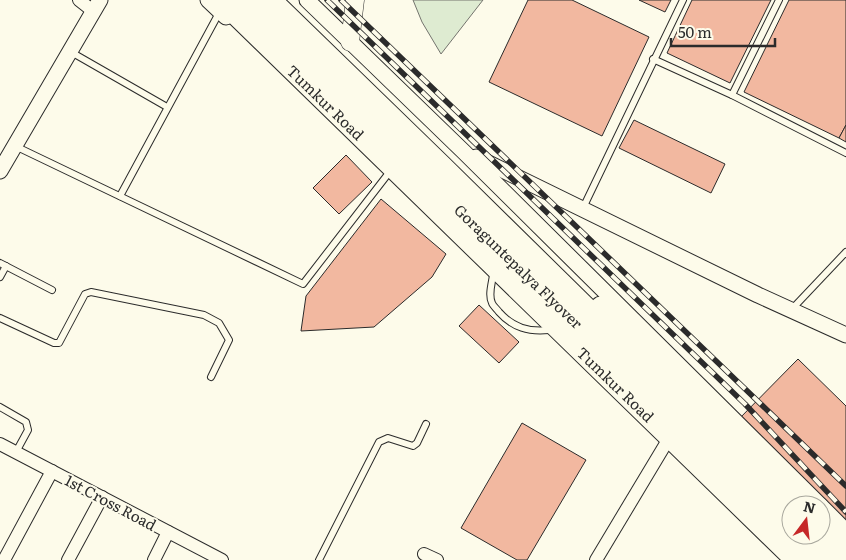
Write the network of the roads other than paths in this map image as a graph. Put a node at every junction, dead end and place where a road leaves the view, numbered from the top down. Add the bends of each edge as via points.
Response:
1 (79, 0) edge
2 (270, 0) edge
3 (286, 0) edge
4 (307, 0) edge
5 (355, 0) edge
6 (682, 0) edge
7 (779, 0) edge
8 (224, 3) edge
9 (96, 5) edge
10 (350, 42) junction
11 (69, 51) junction
12 (653, 59) junction
13 (732, 95) junction
14 (167, 107) junction
15 (14, 145) junction
16 (464, 152) junction
17 (846, 152) edge
18 (0, 171) edge
19 (388, 174) junction
20 (120, 196) junction
21 (582, 210) junction
22 (846, 252) edge
23 (3, 264) edge
24 (493, 275) junction
25 (0, 277) edge
26 (52, 290) dead end
27 (791, 310) junction
28 (0, 318) edge
29 (549, 330) junction
30 (846, 336) edge
31 (211, 377) dead end
32 (0, 408) edge
33 (426, 424) dead end
34 (0, 444) edge
35 (665, 445) junction
36 (16, 452) junction
37 (52, 471) junction
38 (793, 495) edge
39 (809, 495) edge
40 (102, 497) junction
41 (781, 500) edge
42 (831, 517) edge
43 (781, 524) edge
44 (846, 531) edge
45 (168, 532) junction
46 (831, 532) edge
47 (803, 545) edge
48 (826, 545) edge
49 (846, 547) edge
50 (424, 554) dead end
51 (4, 560) edge
52 (68, 560) edge
53 (154, 560) edge
54 (222, 560) edge
55 (319, 560) edge
56 (437, 560) edge
57 (596, 560) edge
58 (781, 560) edge
59 (796, 560) edge
60 (819, 560) edge
61 (842, 560) edge

1 - 9 street
2 - 41 highway, Goraguntepalya Flyover
3 - 38 highway
4 - 10 street
5 - 10 main road
6 - 12 lane
7 - 13 lane
8 - 14 lane
8 - 19 street
8 - 43 highway, Goraguntepalya Flyover
8 - 59 highway, Tumkur Road
9 - 11 street
10 - 16 street
11 - 14 lane
11 - 15 street
12 - 13 lane
12 - 21 lane
13 - 17 lane
14 - 20 lane
15 - 18 street
15 - 20 lane
16 - 21 street
16 - 39 street
19 - 20 lane via 303,284
19 - 24 street
21 - 27 street
22 - 27 lane
23 - 25 lane
23 - 26 lane
24 - 29 street
24 - 29 lane via 492,303 503,316 517,327
27 - 30 street
28 - 31 lane via 54,344 59,342 85,294 91,292 204,315 219,323 229,340
29 - 35 street
32 - 36 lane via 26,422 28,430
33 - 55 lane via 413,446 388,438 379,442
34 - 36 street, 1st Cross Road
35 - 57 street
35 - 58 street
36 - 37 street, 1st Cross Road
37 - 40 street, 1st Cross Road
37 - 51 street
40 - 45 street, 1st Cross Road
40 - 52 street
42 - 44 street
45 - 53 street
45 - 54 street, 1st Cross Road
46 - 49 highway
47 - 60 highway, Goraguntepalya Flyover
48 - 61 highway
50 - 56 street

